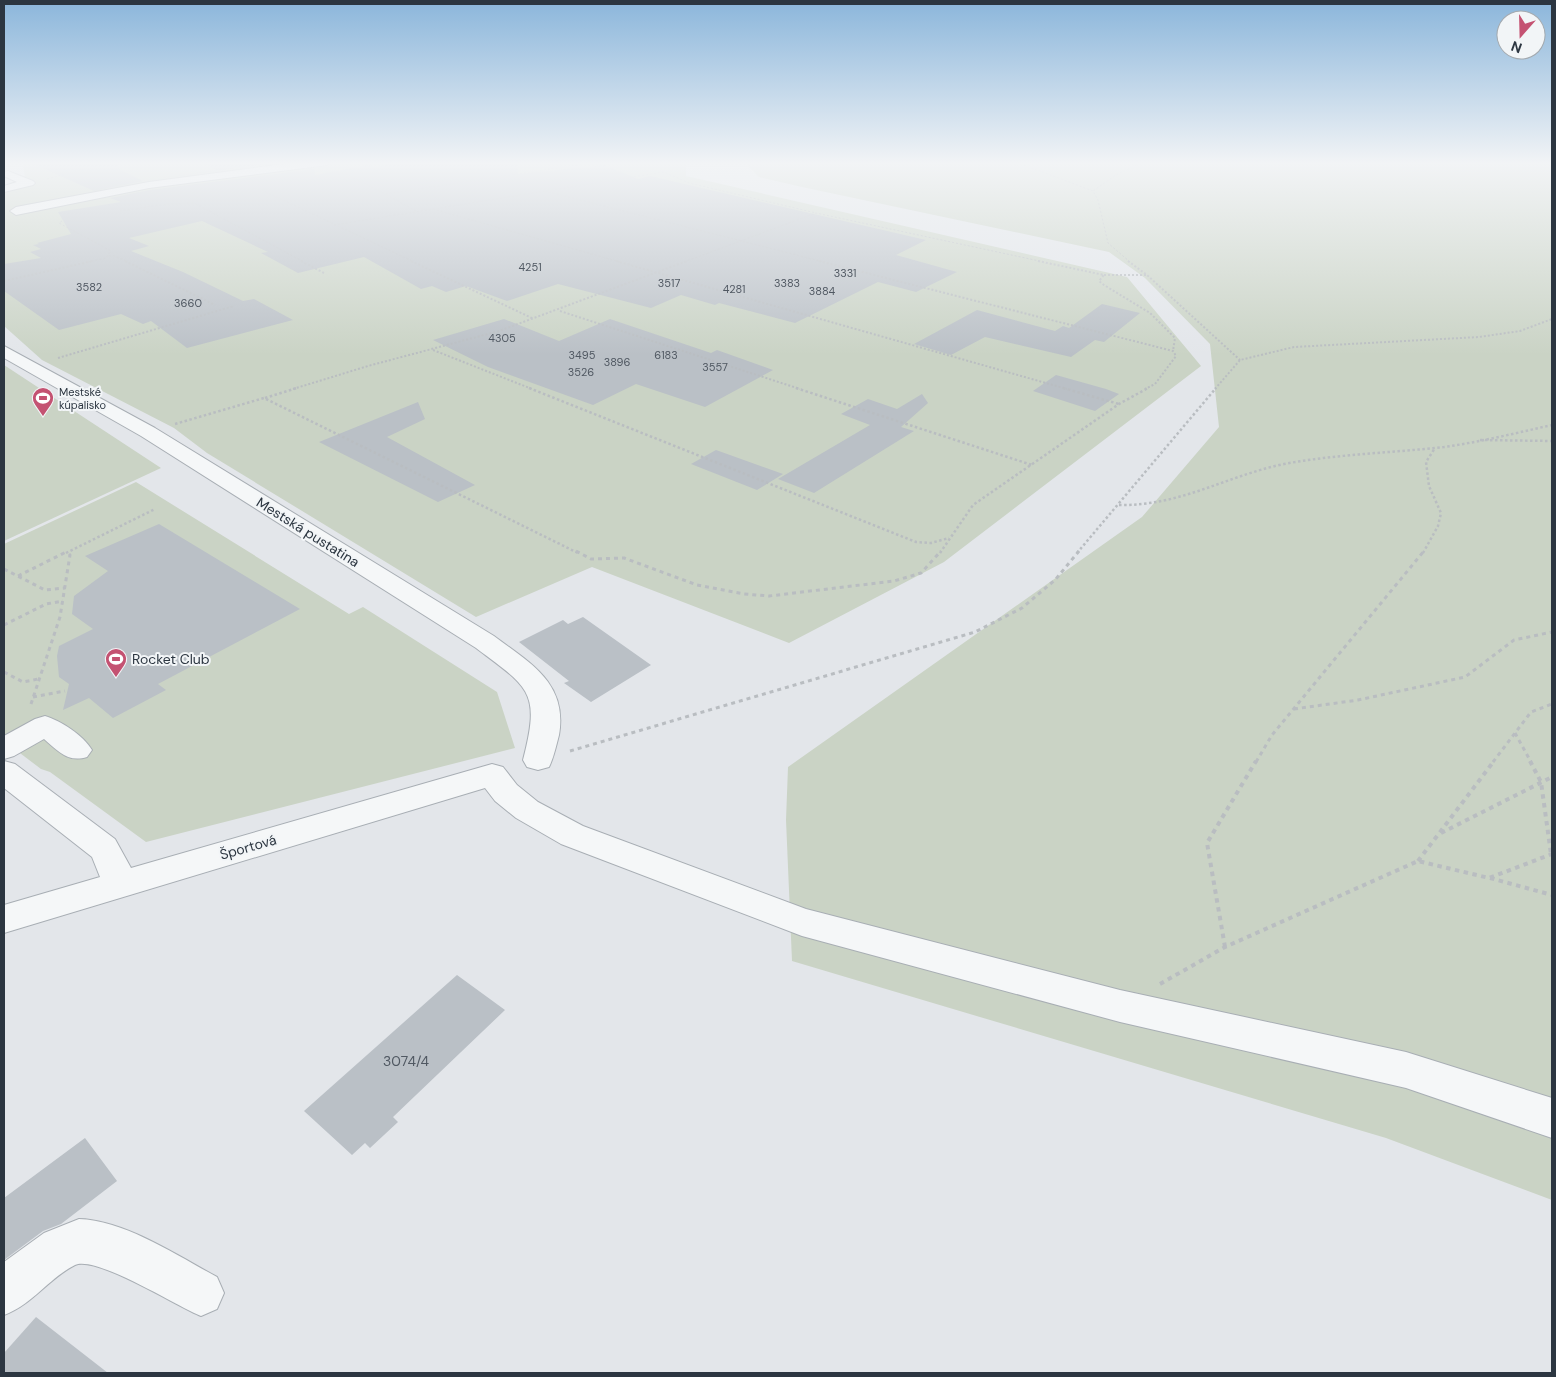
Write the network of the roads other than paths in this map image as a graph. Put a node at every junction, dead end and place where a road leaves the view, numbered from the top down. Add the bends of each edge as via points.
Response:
1 (4, 351) edge
2 (4, 749) edge
3 (77, 750) dead end
4 (538, 760) road end
5 (4, 772) edge
6 (118, 885) junction
7 (4, 919) edge
8 (1552, 1118) edge
9 (4, 1292) edge
10 (201, 1293) dead end

1 - 4 street, Mestská pustatina via 148,432 485,642 533,680 545,699 544,735
2 - 3 street via 45,726
5 - 6 street via 104,848 114,866
6 - 7 street, Športová
6 - 8 street, Športová via 492,775 506,793 527,810 572,835 802,922 1120,1006 1406,1070
9 - 10 street via 53,1253 80,1241 101,1242

